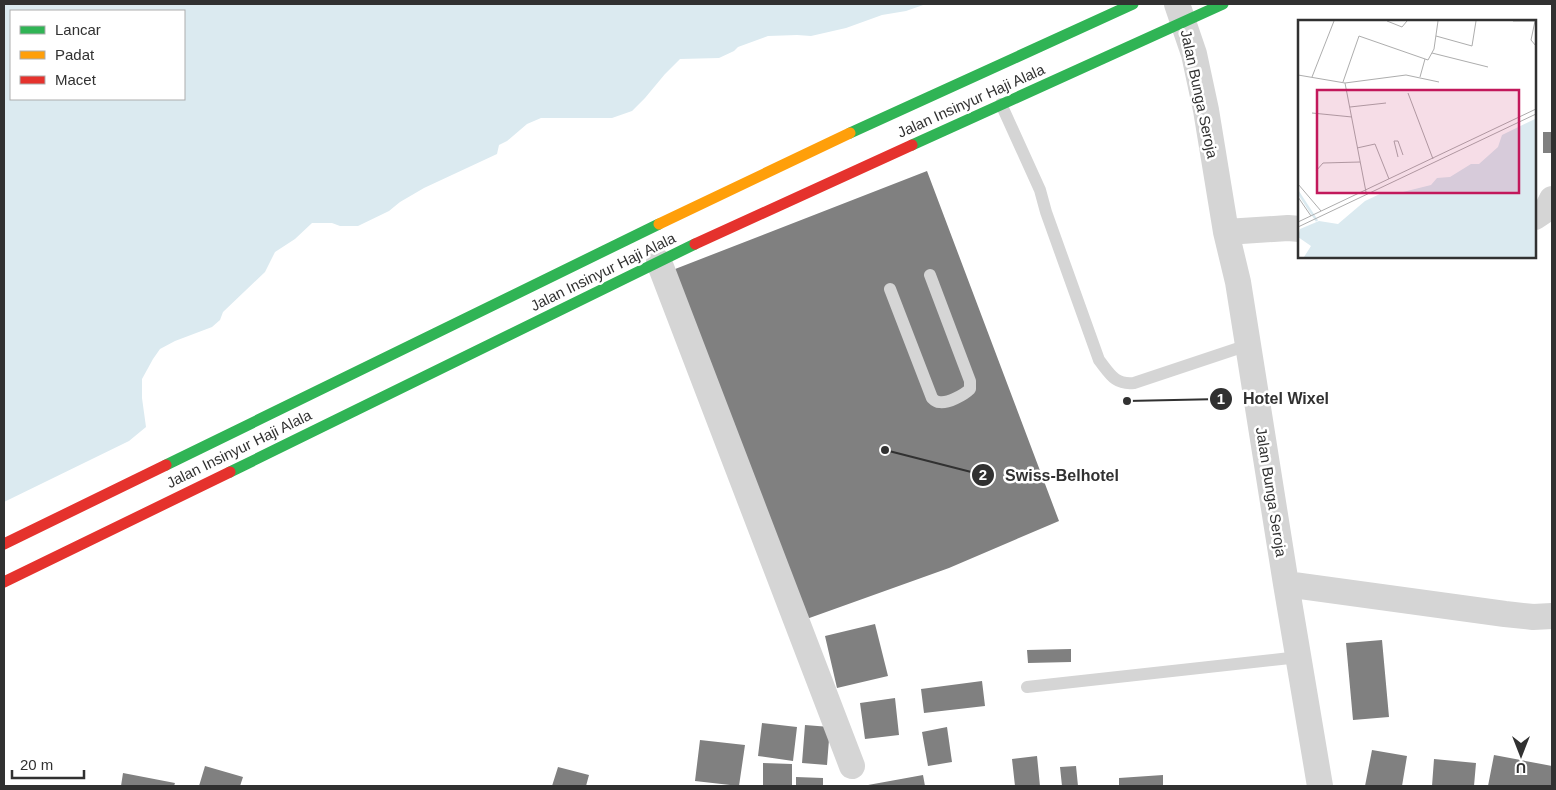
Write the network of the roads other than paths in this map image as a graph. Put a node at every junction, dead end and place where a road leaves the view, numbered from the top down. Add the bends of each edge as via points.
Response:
1 (1133, 4) edge
2 (1223, 4) edge
3 (1180, 13) edge
4 (1002, 104) junction
5 (1552, 198) edge
6 (1536, 216) edge
7 (1298, 229) edge
8 (1226, 232) junction
9 (659, 262) junction
10 (930, 275) dead end
11 (890, 289) dead end
12 (1248, 345) junction
13 (4, 544) edge
14 (4, 582) edge
15 (1286, 584) junction
16 (1552, 616) edge
17 (1298, 657) junction
18 (1027, 687) dead end
19 (852, 766) dead end
20 (1320, 786) edge

1 - 13 main road, Jalan Insinyur Haji Alala via 687,211
2 - 3 main road, Jalan Insinyur Haji Alala
3 - 4 main road, Jalan Insinyur Haji Alala
3 - 8 street, Jalan Bunga Seroja via 1194,54 1206,110
4 - 9 main road, Jalan Insinyur Haji Alala
4 - 12 lane via 1040,190 1099,360 1111,375 1121,383 1134,383
5 - 6 street via 1547,209
7 - 8 street
8 - 12 street, Jalan Bunga Seroja
9 - 14 main road, Jalan Insinyur Haji Alala
9 - 19 street
10 - 11 lane via 970,381 970,389 964,395 941,403 932,398
12 - 15 street, Jalan Bunga Seroja
15 - 16 street via 1505,614
15 - 17 street, Jalan Bunga Seroja
17 - 18 lane
17 - 20 street, Jalan Bunga Seroja

